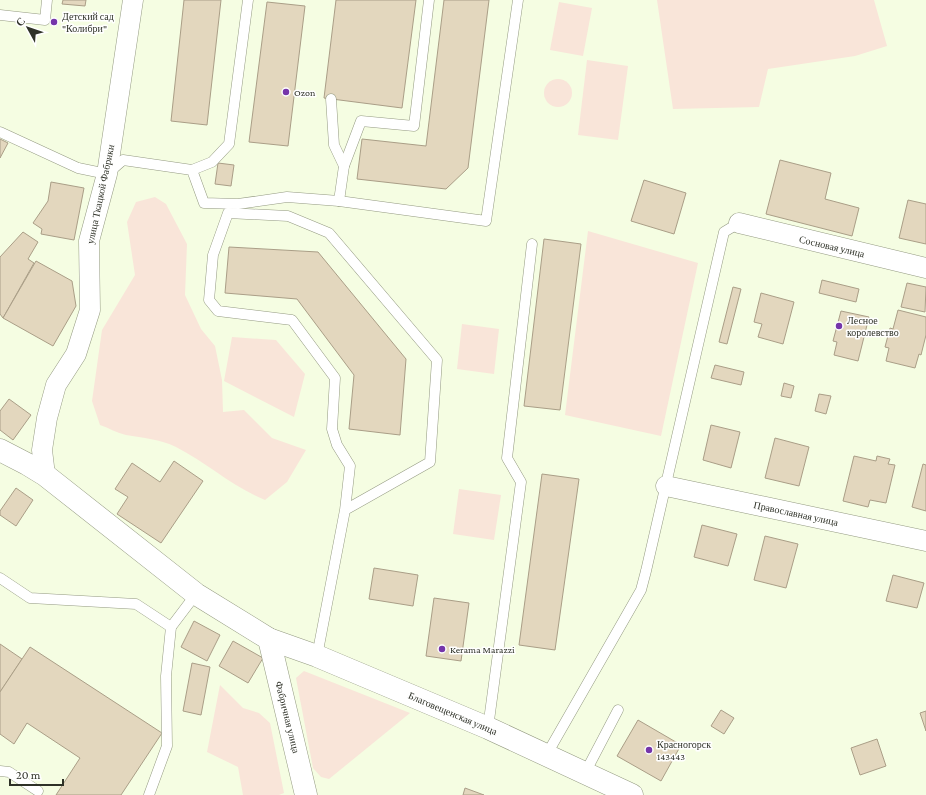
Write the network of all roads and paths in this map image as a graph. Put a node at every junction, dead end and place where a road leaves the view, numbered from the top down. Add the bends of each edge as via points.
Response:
1 (47, 0) edge
2 (133, 0) edge
3 (248, 0) edge
4 (429, 0) edge
5 (518, 0) edge
6 (0, 15) edge
7 (331, 99) dead end
8 (0, 132) edge
9 (344, 166) junction
10 (192, 170) junction
11 (107, 174) junction
12 (339, 200) junction
13 (238, 204) junction
14 (228, 213) junction
15 (739, 223) joint
16 (532, 244) dead end
17 (926, 268) edge
18 (0, 450) edge
19 (45, 475) junction
20 (666, 486) junction
21 (345, 510) junction
22 (926, 541) edge
23 (0, 578) edge
24 (196, 594) junction
25 (171, 628) junction
26 (269, 638) junction
27 (317, 656) junction
28 (618, 710) dead end
29 (488, 728) junction
30 (547, 754) junction
31 (0, 771) edge
32 (585, 773) junction
33 (38, 791) dead end
34 (620, 792) edge
35 (149, 795) edge
36 (306, 795) edge

1 - 6 lane via 45,20
2 - 11 street, улица Ткацкой Фабрики
3 - 10 lane via 229,144 212,162
4 - 9 lane via 414,126 361,121
5 - 12 lane via 486,221
7 - 9 lane via 334,145
8 - 11 lane via 78,168
9 - 12 lane
10 - 11 lane via 123,160
10 - 13 lane via 204,204
11 - 19 street, улица Ткацкой Фабрики via 89,241 90,310 76,354 56,385 47,418 42,450
12 - 13 lane via 288,197
13 - 14 lane
14 - 21 lane via 213,255 209,300 218,311 292,320 335,378 332,429 337,445 350,466
14 - 21 lane via 288,216 330,233 437,360 430,462
15 - 17 street, Сосновая улица
15 - 20 lane via 724,232
16 - 29 lane via 507,458 521,482
18 - 19 street, Благовещенская улица
19 - 24 street, Благовещенская улица
20 - 22 street, Православная улица
20 - 30 lane via 640,590
21 - 27 lane
23 - 25 lane via 30,598 136,604
24 - 25 lane
24 - 26 street, Благовещенская улица
25 - 35 lane via 166,676 167,746
26 - 27 street, Благовещенская улица
26 - 36 street, Фабричная улица
27 - 29 street, Благовещенская улица
28 - 32 lane
29 - 30 street, Благовещенская улица
30 - 32 street, Благовещенская улица
31 - 33 lane via 9,772
32 - 34 street, Благовещенская улица

